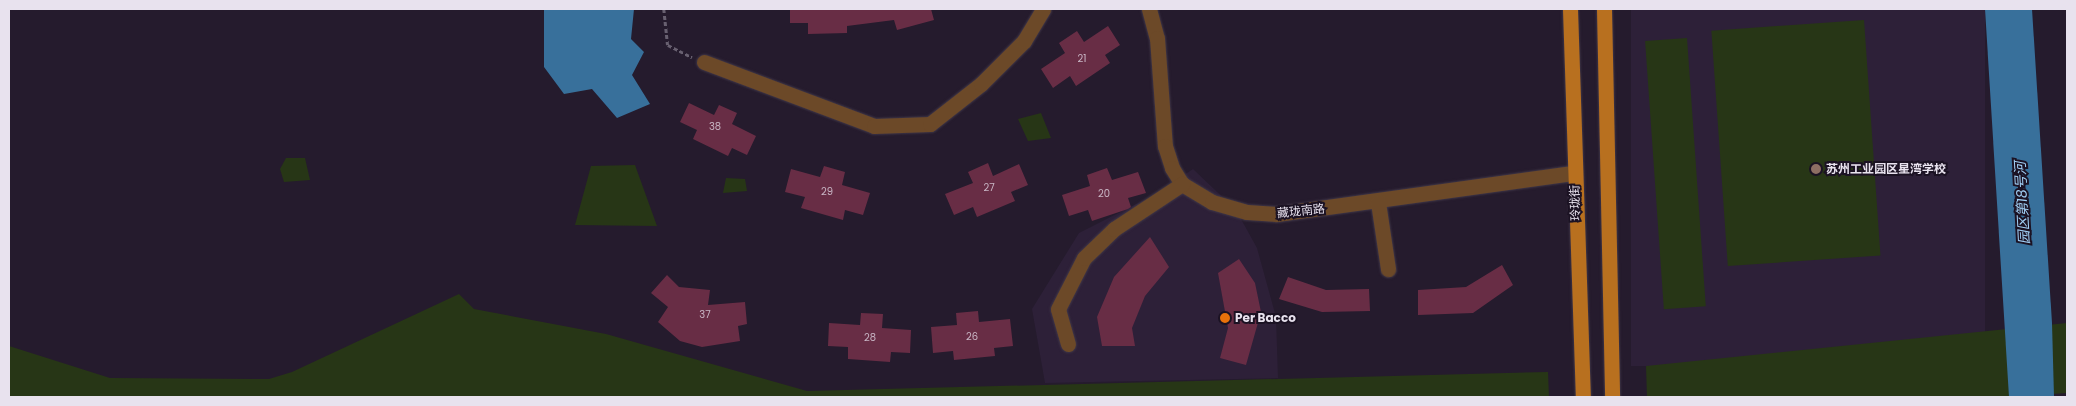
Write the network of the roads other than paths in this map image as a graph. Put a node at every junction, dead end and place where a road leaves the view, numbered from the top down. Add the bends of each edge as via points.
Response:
1 (1043, 9) edge
2 (1149, 9) edge
3 (1570, 9) edge
4 (1604, 9) edge
5 (704, 62) road end
6 (1574, 173) junction
7 (1182, 184) junction
8 (1378, 202) junction
9 (1388, 270) dead end
10 (1068, 344) dead end
11 (1583, 397) edge
12 (1612, 397) edge

1 - 5 street via 1024,41 981,84 930,124 874,126
2 - 7 street via 1156,38 1165,146 1172,168
3 - 6 main road, 玲珑街
4 - 12 main road
6 - 8 street, 藏珑南路
6 - 11 main road, 玲珑街
7 - 8 street, 藏珑南路 via 1212,202 1247,212 1277,214
7 - 10 street via 1114,229 1084,258 1058,309
8 - 9 street

